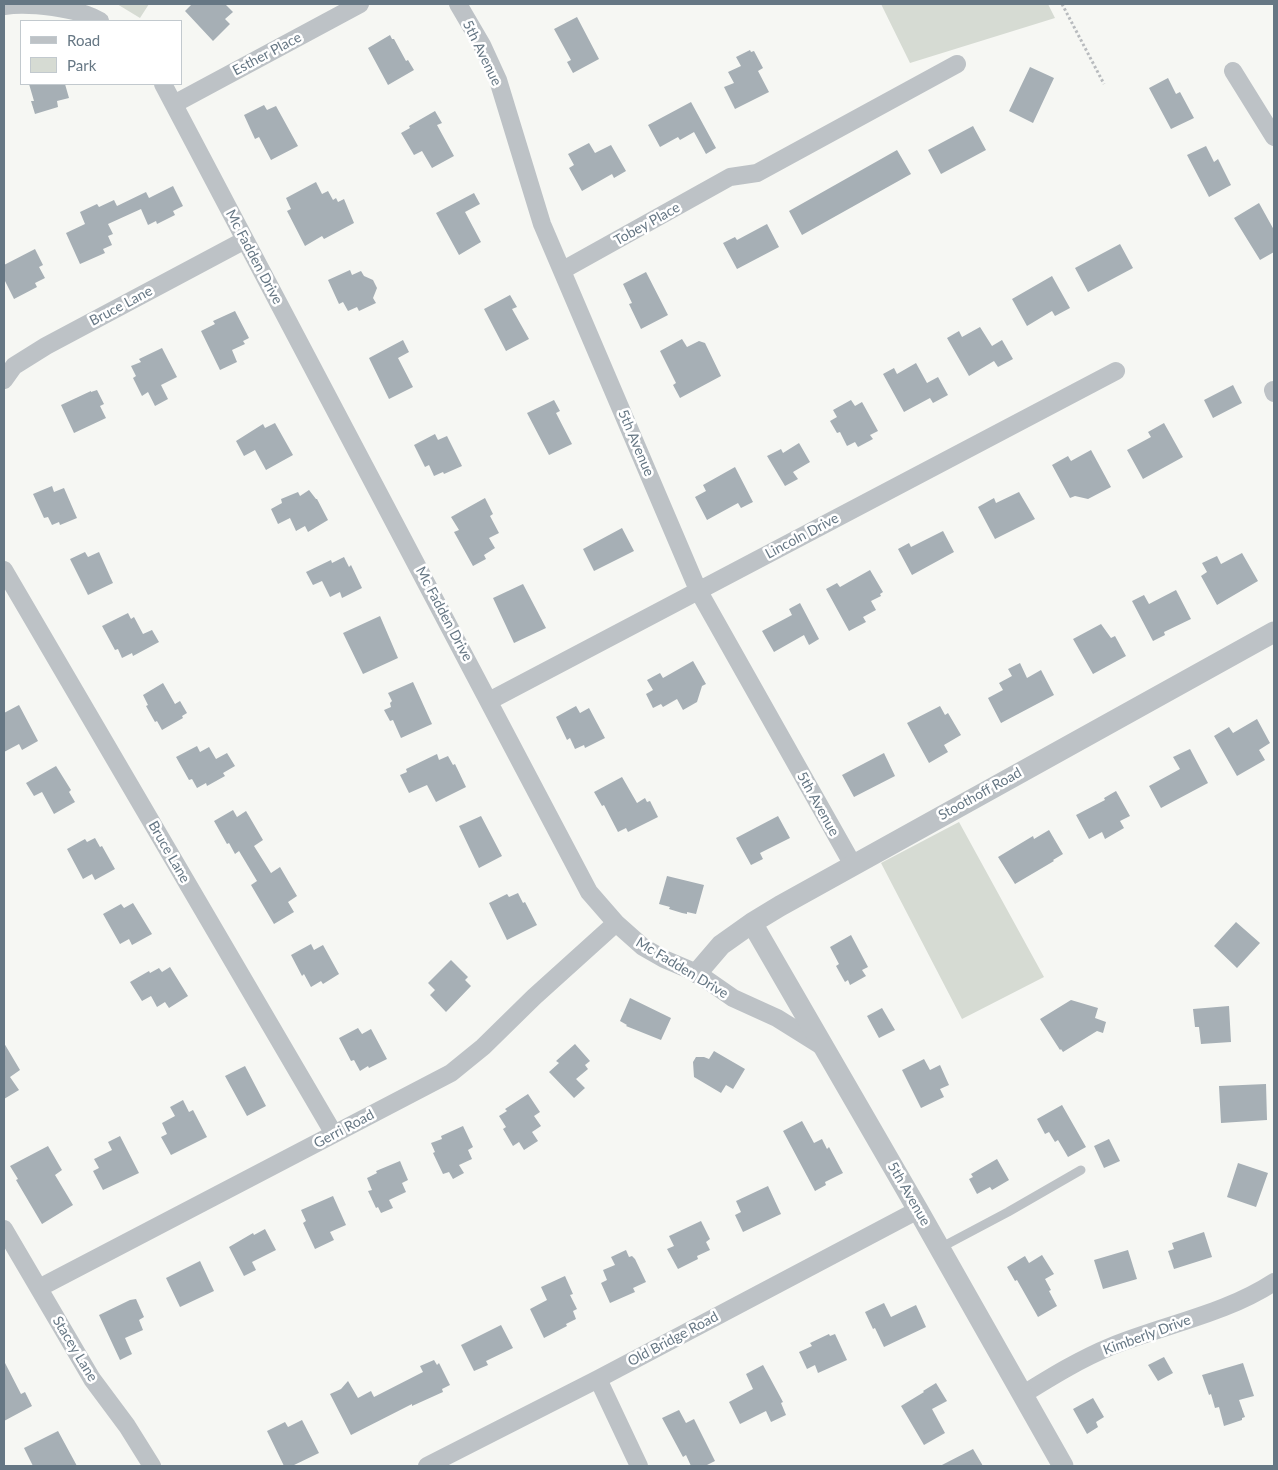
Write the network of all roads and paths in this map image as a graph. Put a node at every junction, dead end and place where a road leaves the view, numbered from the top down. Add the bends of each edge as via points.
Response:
1 (360, 4) edge
2 (458, 4) edge
3 (1062, 4) edge
4 (4, 6) edge
5 (98, 20) edge
6 (957, 64) dead end
7 (1233, 71) dead end
8 (1104, 84) dead end
9 (164, 85) edge
10 (174, 104) junction
11 (1274, 137) edge
12 (245, 240) junction
13 (563, 270) junction
14 (1116, 371) dead end
15 (4, 380) edge
16 (4, 570) edge
17 (698, 590) junction
18 (1274, 632) edge
19 (489, 701) junction
20 (853, 864) junction
21 (616, 923) junction
22 (752, 923) junction
23 (697, 973) junction
24 (826, 1049) junction
25 (334, 1134) junction
26 (1081, 1170) dead end
27 (918, 1210) junction
28 (4, 1229) edge
29 (940, 1248) junction
30 (1274, 1282) edge
31 (39, 1288) junction
32 (598, 1379) junction
33 (1022, 1395) junction
34 (152, 1466) edge
35 (427, 1466) edge
36 (639, 1466) edge
37 (1063, 1466) edge

1 - 10 street, Esther Place
2 - 13 street, 5th Avenue via 498,80 542,224
3 - 8 path
4 - 5 street via 50,6
6 - 13 street, Tobey Place via 757,173 730,177
7 - 11 street
9 - 10 street, Mc Fadden Drive
10 - 12 street, Mc Fadden Drive
12 - 15 street, Bruce Lane via 46,346 14,366
12 - 19 street, Mc Fadden Drive
13 - 17 street, 5th Avenue
14 - 17 street, Lincoln Drive
16 - 25 street, Bruce Lane
17 - 19 street, Lincoln Drive
17 - 20 street, 5th Avenue
18 - 20 street, Stoothoff Road
19 - 21 street, Mc Fadden Drive via 589,892
20 - 22 street, Stoothoff Road
21 - 23 street, Mc Fadden Drive via 643,947
21 - 25 street, Gerri Road via 483,1047 451,1072
22 - 23 street, Stoothoff Road via 720,945
22 - 24 street, 5th Avenue
23 - 24 street, Mc Fadden Drive via 733,998 777,1018
24 - 27 street, 5th Avenue
25 - 31 street, Gerri Road
26 - 29 lane
27 - 29 street, 5th Avenue
27 - 32 street, Old Bridge Road
28 - 31 street, Stacey Lane
29 - 33 street, 5th Avenue
30 - 33 street, Kimberly Drive via 1222,1308 1080,1360
31 - 34 street, Stacey Lane via 92,1380
32 - 35 street, Old Bridge Road
32 - 36 street
33 - 37 street, 5th Avenue

